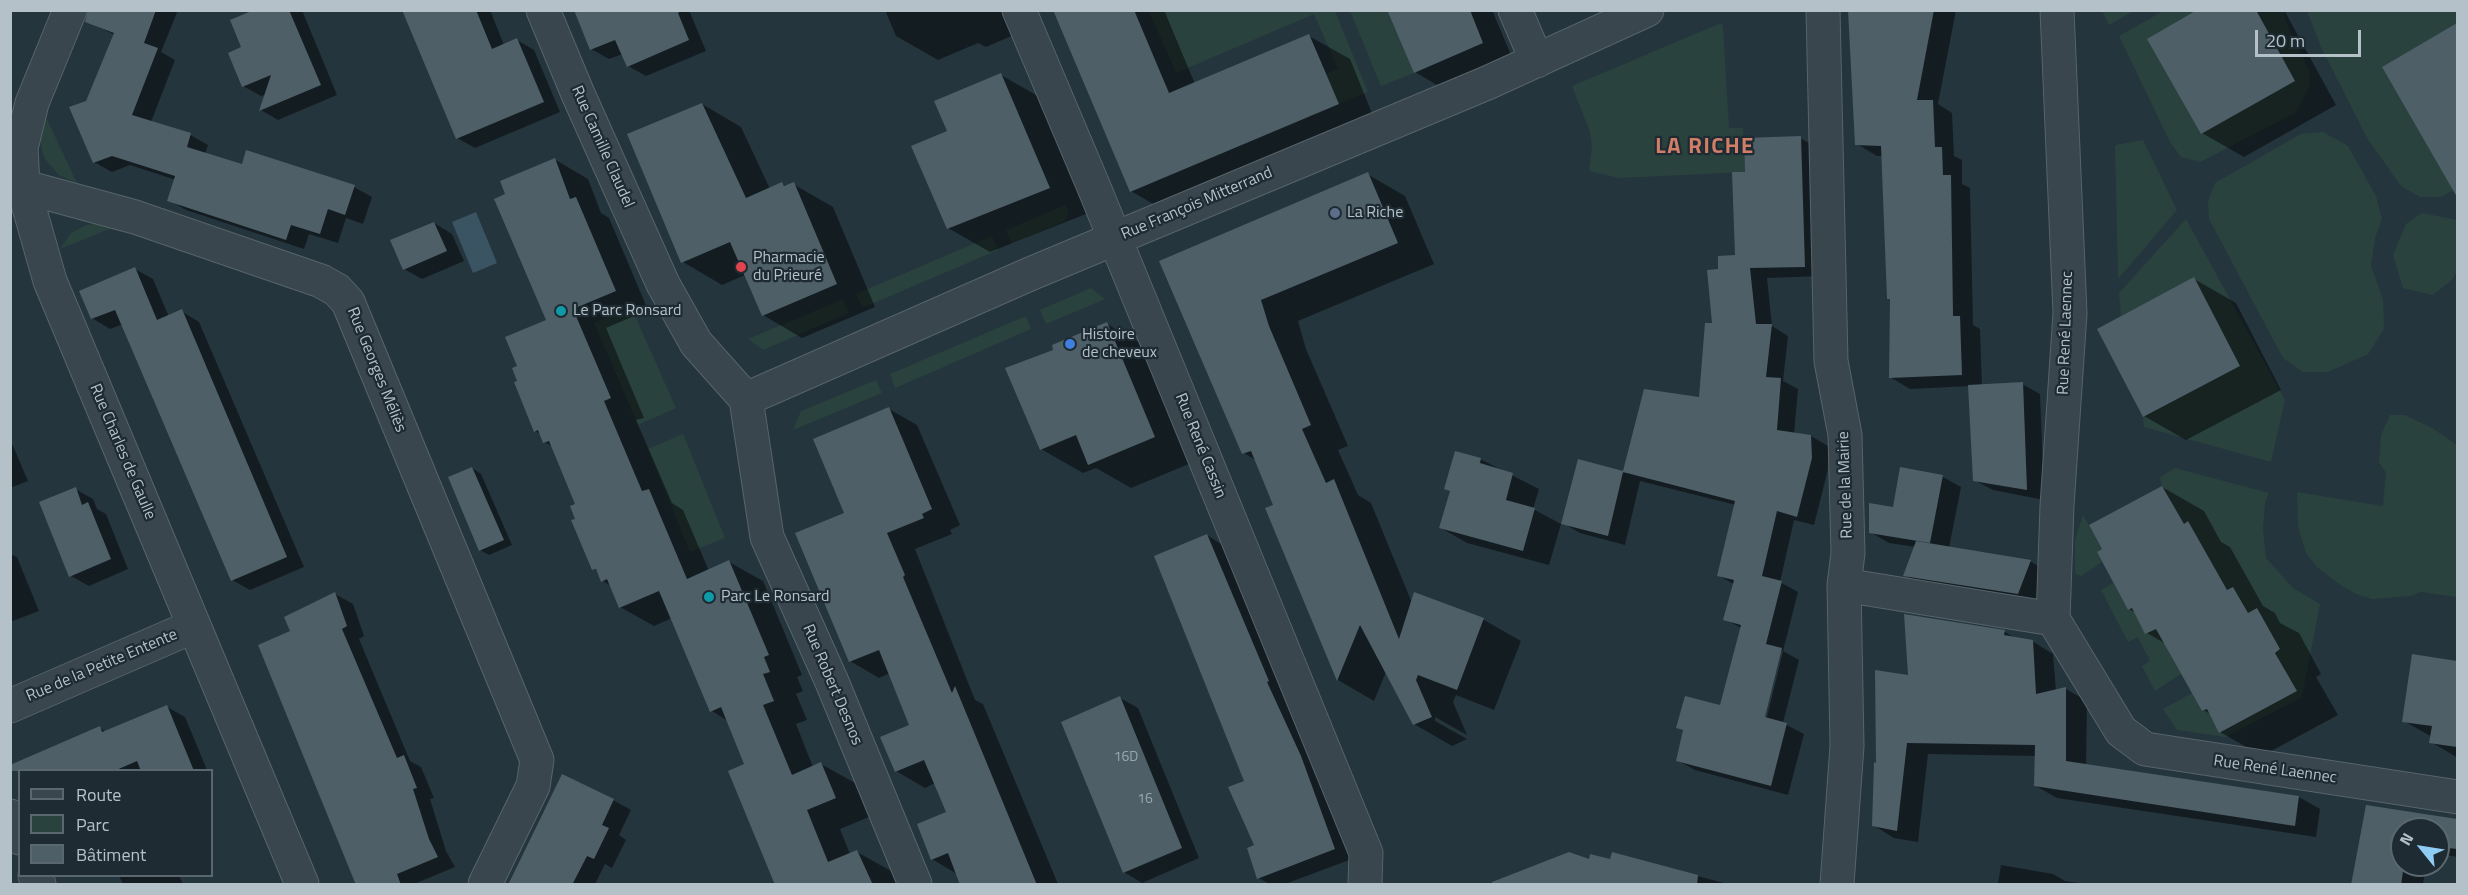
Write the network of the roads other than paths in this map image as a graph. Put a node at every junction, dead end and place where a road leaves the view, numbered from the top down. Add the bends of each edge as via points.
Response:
1 (70, 10) edge
2 (543, 10) edge
3 (1019, 10) edge
4 (1515, 10) edge
5 (1647, 10) edge
6 (2057, 10) edge
7 (1821, 12) edge
8 (1537, 61) junction
9 (17, 184) edge
10 (1114, 239) junction
11 (746, 399) junction
12 (1844, 585) junction
13 (2053, 619) junction
14 (194, 626) junction
15 (10, 706) edge
16 (2457, 797) edge
17 (10, 816) edge
18 (18, 834) edge
19 (302, 885) edge
20 (485, 885) edge
21 (915, 885) edge
22 (1365, 885) edge
23 (1837, 885) edge

1 - 9 street, Rue Charles de Gaulle via 32,103
2 - 11 street, Rue Camille Claudel via 663,284 696,343
3 - 10 street, Rue René Cassin
4 - 8 street
5 - 8 street, Rue François Mitterrand
6 - 13 street, Rue René Laennec via 2070,313
7 - 12 street, Rue de la Mairie via 1831,361 1845,435 1848,553
8 - 10 street, Rue François Mitterrand
9 - 14 street, Rue Charles de Gaulle via 50,281
9 - 20 street, Rue Georges Méliès via 135,217 321,281 348,302 537,760 533,786
10 - 11 street, Rue François Mitterrand
10 - 22 street, Rue René Cassin via 1366,853
11 - 21 street, Rue Robert Desnos via 767,537 832,682
12 - 13 street
12 - 23 street, Rue de la Mairie via 1846,746
13 - 16 street, Rue René Laennec via 2121,731 2145,749
14 - 15 street, Rue de la Petite Entente
14 - 19 street, Rue Charles de Gaulle
17 - 18 street

